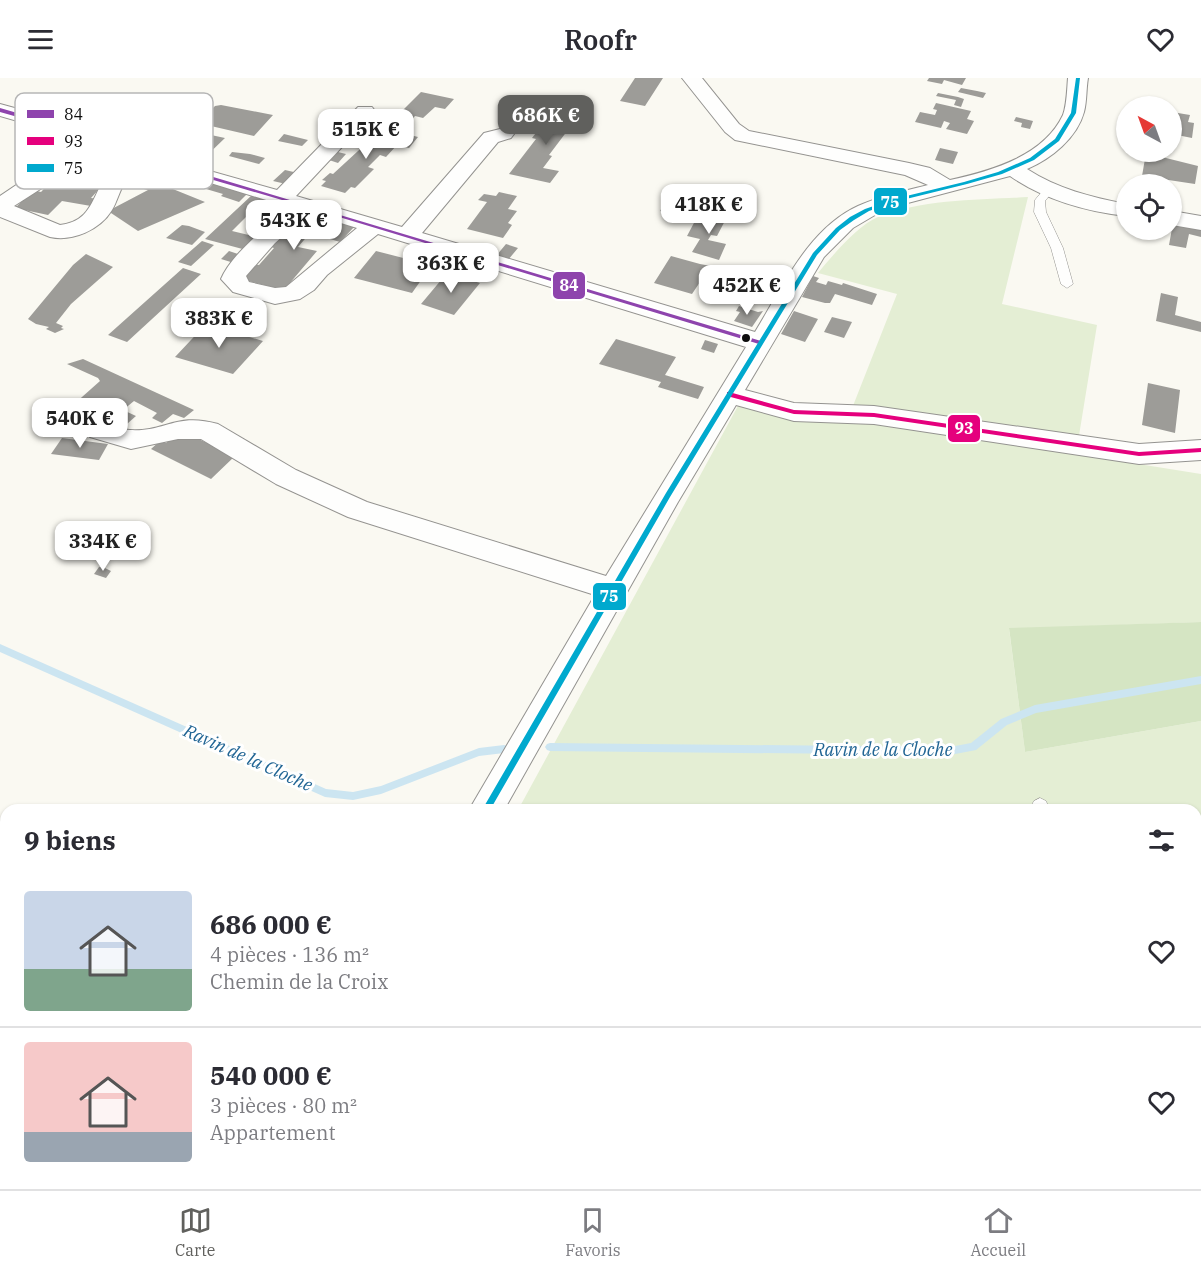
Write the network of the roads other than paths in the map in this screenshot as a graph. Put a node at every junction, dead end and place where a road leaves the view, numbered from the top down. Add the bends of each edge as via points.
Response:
1 (692, 78) edge
2 (1078, 78) edge
3 (0, 110) edge
4 (364, 111) dead end
5 (15, 114) edge
6 (504, 134) dead end
7 (1012, 168) junction
8 (213, 178) edge
9 (948, 188) junction
10 (25, 189) edge
11 (111, 189) edge
12 (1048, 190) junction
13 (282, 198) junction
14 (305, 204) junction
15 (1116, 208) edge
16 (1182, 220) edge
17 (1201, 223) edge
18 (374, 226) junction
19 (407, 236) junction
20 (1067, 284) dead end
21 (759, 342) junction
22 (729, 394) junction
23 (99, 430) dead end
24 (1201, 450) edge
25 (614, 590) junction
26 (489, 804) edge

1 - 9 street via 742,136 909,169
2 - 7 street via 1078,99 1065,129 1047,148
3 - 5 street
4 - 13 street
6 - 19 street via 491,137
7 - 9 street
7 - 12 street
8 - 13 street
9 - 21 street via 867,210 838,229 814,254
10 - 11 street via 4,203 3,210 58,232 74,230 93,218
12 - 15 street via 1088,204
12 - 20 lane via 1040,200 1040,212 1057,248
13 - 14 street
14 - 18 street
14 - 18 street via 235,274 235,283 275,296 292,294
16 - 17 street
18 - 19 street
19 - 21 street
21 - 22 street
22 - 24 street via 794,412 874,415 1138,454
22 - 25 street
23 - 25 street via 134,440 186,426 200,428 286,477 358,510
25 - 26 street

